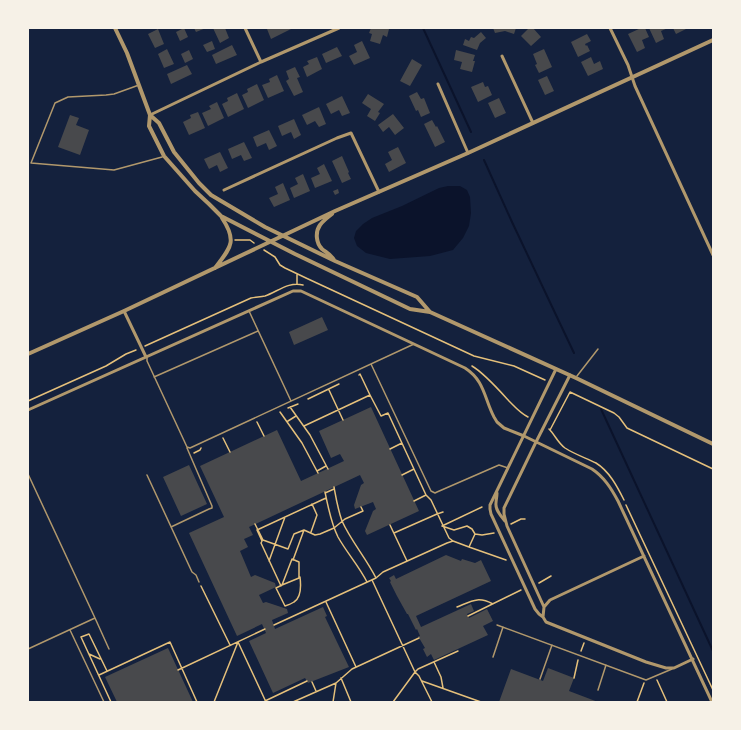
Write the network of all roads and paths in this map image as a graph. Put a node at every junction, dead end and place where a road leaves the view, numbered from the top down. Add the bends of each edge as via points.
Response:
1 (115, 28) edge
2 (245, 28) edge
3 (339, 28) edge
4 (610, 28) edge
5 (713, 40) edge
6 (502, 56) dead end
7 (261, 62) junction
8 (632, 77) junction
9 (438, 84) dead end
10 (139, 85) junction
11 (150, 115) junction
12 (533, 123) junction
13 (468, 153) junction
14 (164, 156) junction
15 (224, 190) dead end
16 (379, 192) junction
17 (335, 211) junction
18 (221, 216) junction
19 (282, 236) junction
20 (243, 240) dead end
21 (250, 240) dead end
22 (271, 241) junction
23 (713, 256) edge
24 (274, 257) dead end
25 (335, 261) junction
26 (214, 269) junction
27 (297, 274) junction
28 (296, 284) junction
29 (302, 285) dead end
30 (124, 311) junction
31 (249, 311) junction
32 (430, 312) junction
33 (258, 330) junction
34 (414, 344) junction
35 (141, 348) junction
36 (598, 349) dead end
37 (28, 354) edge
38 (146, 357) junction
39 (371, 364) junction
40 (470, 365) dead end
41 (556, 369) junction
42 (570, 375) junction
43 (154, 377) junction
44 (354, 378) dead end
45 (576, 378) junction
46 (543, 379) dead end
47 (341, 384) dead end
48 (326, 385) junction
49 (328, 390) junction
50 (370, 395) junction
51 (28, 401) edge
52 (291, 401) junction
53 (303, 401) dead end
54 (290, 407) dead end
55 (28, 410) edge
56 (338, 410) junction
57 (280, 412) dead end
58 (296, 415) junction
59 (528, 417) dead end
60 (343, 420) dead end
61 (288, 421) junction
62 (257, 422) dead end
63 (304, 426) junction
64 (550, 430) dead end
65 (264, 436) dead end
66 (524, 436) junction
67 (223, 438) dead end
68 (536, 442) junction
69 (402, 443) junction
70 (713, 444) edge
71 (187, 447) junction
72 (390, 449) dead end
73 (230, 452) dead end
74 (508, 468) junction
75 (414, 469) junction
76 (713, 469) edge
77 (28, 474) edge
78 (148, 475) dead end
79 (402, 475) dead end
80 (497, 492) junction
81 (426, 495) junction
82 (326, 498) junction
83 (414, 501) dead end
84 (312, 504) junction
85 (361, 506) dead end
86 (482, 507) dead end
87 (443, 512) dead end
88 (437, 514) junction
89 (285, 517) junction
90 (525, 519) dead end
91 (342, 521) junction
92 (506, 522) junction
93 (255, 524) dead end
94 (390, 524) dead end
95 (511, 524) dead end
96 (442, 526) junction
97 (171, 527) junction
98 (334, 528) junction
99 (304, 530) junction
100 (496, 531) dead end
101 (310, 533) junction
102 (394, 533) junction
103 (475, 534) junction
104 (454, 541) junction
105 (469, 548) junction
106 (644, 556) junction
107 (293, 560) junction
108 (269, 561) junction
109 (407, 561) junction
110 (508, 561) dead end
111 (551, 576) dead end
112 (300, 577) junction
113 (376, 578) junction
114 (372, 580) junction
115 (199, 582) joint
116 (367, 582) junction
117 (539, 583) dead end
118 (282, 586) junction
119 (523, 590) dead end
120 (325, 601) junction
121 (493, 604) junction
122 (457, 607) dead end
123 (544, 607) junction
124 (468, 616) dead end
125 (543, 617) junction
126 (95, 618) junction
127 (274, 625) dead end
128 (497, 625) dead end
129 (503, 627) junction
130 (265, 629) dead end
131 (70, 630) junction
132 (419, 638) dead end
133 (238, 642) junction
134 (584, 642) dead end
135 (230, 645) junction
136 (552, 645) junction
137 (403, 646) junction
138 (28, 649) edge
139 (109, 649) dead end
140 (458, 651) dead end
141 (89, 654) junction
142 (579, 655) junction
143 (493, 657) dead end
144 (101, 659) junction
145 (693, 659) junction
146 (434, 662) junction
147 (606, 665) junction
148 (356, 667) junction
149 (182, 668) junction
150 (674, 668) junction
151 (178, 670) dead end
152 (107, 671) junction
153 (415, 672) junction
154 (99, 675) junction
155 (340, 678) junction
156 (540, 678) dead end
157 (574, 678) dead end
158 (646, 680) junction
159 (657, 680) dead end
160 (307, 681) dead end
161 (422, 681) junction
162 (312, 682) dead end
163 (336, 683) junction
164 (443, 688) junction
165 (598, 690) dead end
166 (316, 691) junction
167 (265, 701) edge
168 (104, 702) edge
169 (111, 702) edge
170 (197, 702) edge
171 (214, 702) edge
172 (293, 702) edge
173 (333, 702) edge
174 (351, 702) edge
175 (392, 702) edge
176 (432, 702) edge
177 (481, 702) edge
178 (637, 702) edge
179 (667, 702) edge
180 (712, 702) edge

1 - 10 street
2 - 7 street
3 - 7 street
4 - 8 street
5 - 8 street
6 - 12 street
7 - 11 street
8 - 12 street
8 - 23 street
9 - 13 street
10 - 11 street
10 - 14 lane via 114,94 68,97 55,103 31,163 114,170
11 - 14 street via 149,126
11 - 19 street via 159,123 174,152 211,195
12 - 13 street
13 - 16 street
14 - 18 street
15 - 16 street via 351,133
16 - 17 street
17 - 19 street
17 - 25 street via 320,225 317,241
18 - 22 street
18 - 26 street via 229,228 230,249
19 - 22 street
19 - 25 street
20 - 21 path
22 - 26 street
22 - 32 street via 410,309
24 - 27 path via 280,265
25 - 32 street via 417,297
26 - 30 street
27 - 28 path
27 - 46 path via 474,356 514,366
28 - 29 path
28 - 35 path via 251,298
30 - 35 street
30 - 37 street
31 - 33 lane
31 - 34 street via 293,291 301,291
31 - 38 street
32 - 41 street
33 - 43 lane
33 - 52 lane
34 - 39 lane
34 - 66 street via 473,374 480,383 497,422 504,428
35 - 38 street
35 - 51 path
36 - 45 lane
38 - 43 lane
38 - 55 street
39 - 48 lane
39 - 74 lane via 431,492 435,493 499,465
40 - 59 path via 518,411
41 - 42 street
41 - 66 street
42 - 45 street
42 - 68 street
43 - 71 lane
44 - 50 path via 360,374
45 - 70 street
47 - 49 path
48 - 49 path
48 - 52 lane
49 - 53 path
49 - 56 path
50 - 56 path
50 - 69 path via 381,416 388,413
52 - 71 lane via 190,448
54 - 58 path
56 - 60 path
56 - 63 path
57 - 61 path
58 - 61 path
58 - 63 path
61 - 63 path via 318,472 327,467
62 - 65 path
64 - 76 path via 570,392 614,413 627,428
66 - 68 street
66 - 74 street
67 - 73 path
68 - 92 street via 504,508
68 - 106 street via 592,469 604,478
69 - 72 path
69 - 75 path
71 - 97 lane via 212,508
74 - 80 street
75 - 79 path
75 - 81 path
77 - 126 lane
78 - 97 lane
80 - 92 street via 496,508
80 - 125 street via 490,505 491,514 535,610
81 - 83 path
81 - 88 path
82 - 84 path
82 - 91 path via 325,492 334,488
82 - 98 path
84 - 89 path
84 - 101 path via 317,515
85 - 91 path via 363,511
86 - 96 path
87 - 88 path
88 - 96 path
88 - 102 path
89 - 108 path
89 - 108 path via 257,530
90 - 95 path
91 - 98 path
91 - 113 path
92 - 123 street
93 - 99 path via 263,540 288,549 294,534
94 - 102 path
96 - 103 path via 454,530 466,526
96 - 104 path via 449,538
97 - 115 lane
98 - 101 path via 320,534
98 - 116 path
99 - 101 path
99 - 107 path
100 - 103 path
102 - 109 path
103 - 105 path
104 - 105 path
104 - 109 path
105 - 110 path
106 - 123 street via 550,600
106 - 145 street
107 - 112 path via 299,562
107 - 118 path
108 - 118 path
109 - 113 path
111 - 117 path
112 - 118 path
112 - 118 path via 300,592 297,598 285,606 276,588
113 - 114 path
114 - 116 path
114 - 137 path
115 - 135 path
116 - 120 path
119 - 121 path
120 - 127 path
120 - 148 path
121 - 122 path via 477,599
121 - 124 path
123 - 125 street
125 - 150 street via 546,622 646,662
126 - 131 lane
126 - 139 lane
128 - 129 lane
129 - 136 lane
129 - 143 lane
130 - 133 path
131 - 138 lane
131 - 168 lane
132 - 137 path
133 - 135 path
133 - 167 path
133 - 171 path
134 - 142 path
135 - 149 path
136 - 142 lane
136 - 156 lane
137 - 148 path
137 - 153 path
140 - 146 path
141 - 144 path
141 - 144 path via 81,637 89,634
141 - 154 path
142 - 147 lane
142 - 157 path
144 - 152 path
145 - 150 street
145 - 180 street
146 - 153 path
146 - 164 path
147 - 158 lane
147 - 165 lane
148 - 155 path
149 - 151 path
149 - 152 path via 170,642
149 - 170 path
150 - 158 lane
152 - 154 path
153 - 161 path
153 - 175 path
154 - 169 path
155 - 163 path
155 - 174 path
158 - 178 path
159 - 179 path
160 - 167 path
161 - 164 path
161 - 176 path
162 - 166 path
163 - 166 path
163 - 173 path
164 - 177 path
166 - 172 path

